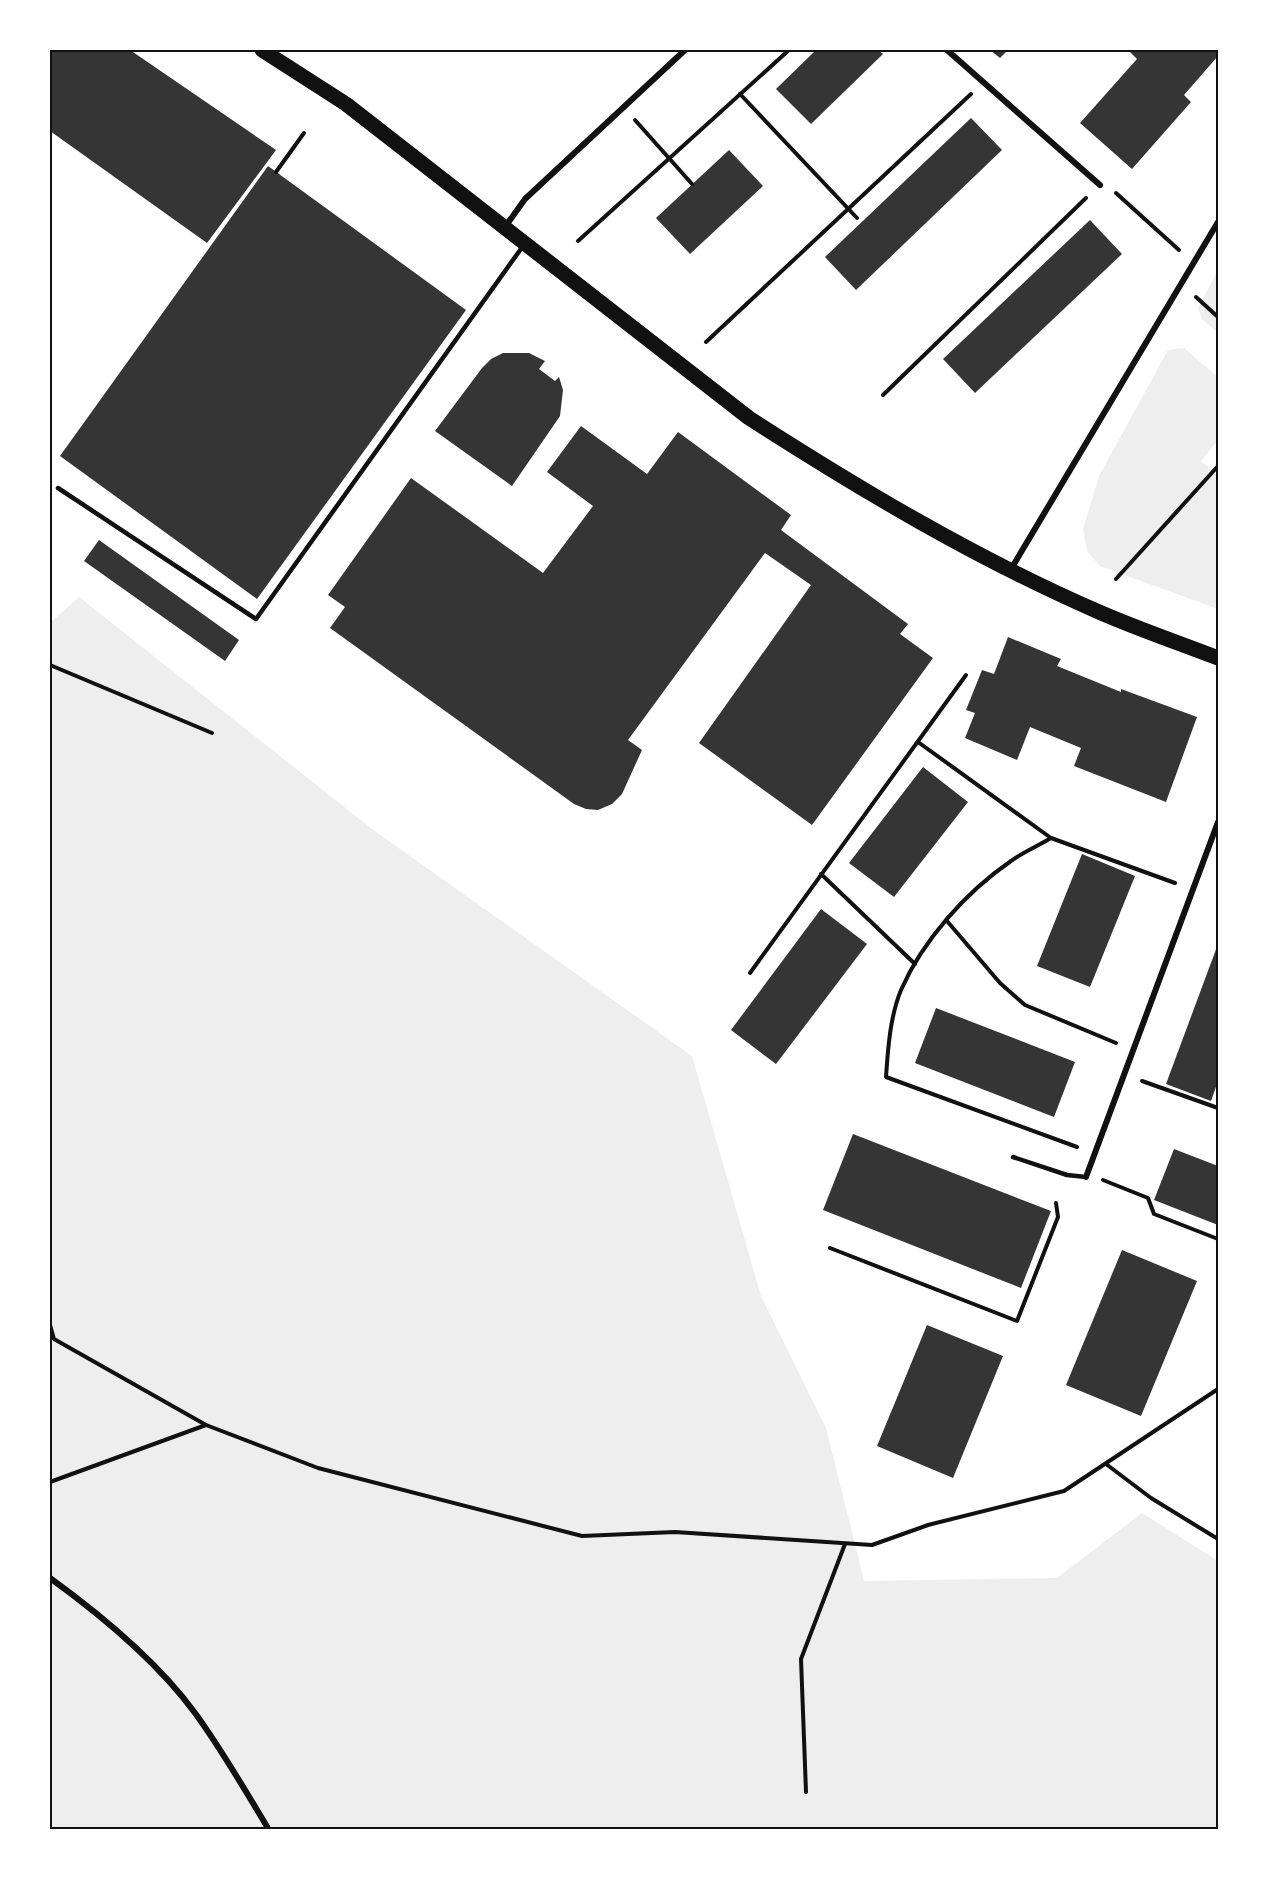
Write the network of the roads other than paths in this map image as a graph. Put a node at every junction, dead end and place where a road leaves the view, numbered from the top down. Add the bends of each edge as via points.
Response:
1 (262, 50) edge
2 (685, 50) edge
3 (946, 50) edge
4 (1100, 185) road end
5 (1218, 222) edge
6 (505, 227) junction
7 (525, 244) junction
8 (57, 488) dead end
9 (1010, 571) junction
10 (1218, 658) edge
11 (1218, 822) edge
12 (1012, 1157) dead end
13 (1086, 1177) joint
14 (50, 1578) edge
15 (269, 1830) edge

1 - 6 main road via 346,104
2 - 6 street via 525,200
3 - 4 street
5 - 9 street
6 - 7 main road
7 - 8 lane via 256,619
7 - 9 main road via 749,418 816,461
9 - 10 main road via 1101,613
11 - 13 street
12 - 13 lane via 1067,1175
14 - 15 street via 146,1659 193,1711

